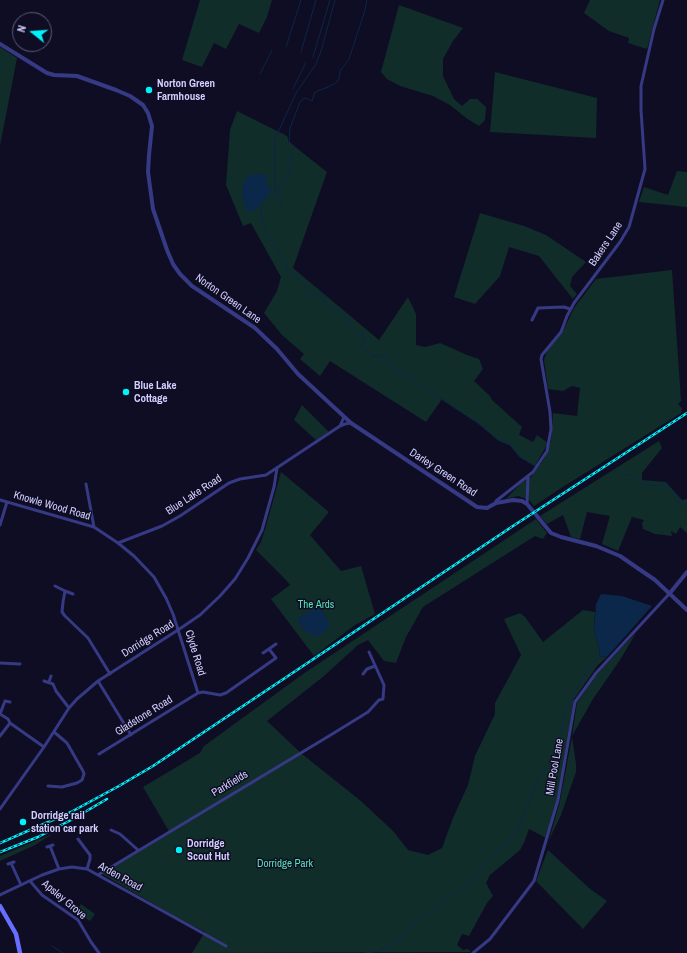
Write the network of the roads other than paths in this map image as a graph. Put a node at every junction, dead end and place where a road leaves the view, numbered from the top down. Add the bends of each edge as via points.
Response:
1 (663, 0) edge
2 (0, 44) edge
3 (570, 310) junction
4 (532, 320) dead end
5 (344, 417) junction
6 (351, 423) junction
7 (340, 426) junction
8 (277, 468) junction
9 (528, 477) junction
10 (86, 484) dead end
11 (92, 489) dead end
12 (87, 490) junction
13 (0, 500) edge
14 (7, 502) junction
15 (496, 503) junction
16 (527, 504) junction
17 (0, 525) edge
18 (94, 527) junction
19 (118, 543) junction
20 (687, 572) edge
21 (55, 586) dead end
22 (65, 591) junction
23 (670, 593) junction
24 (73, 594) dead end
25 (687, 610) edge
26 (178, 630) junction
27 (276, 644) dead end
28 (269, 649) junction
29 (369, 652) dead end
30 (263, 653) dead end
31 (0, 663) edge
32 (20, 664) dead end
33 (375, 666) junction
34 (110, 674) junction
35 (363, 674) dead end
36 (50, 676) dead end
37 (44, 681) dead end
38 (98, 681) junction
39 (49, 682) junction
40 (198, 693) junction
41 (0, 698) edge
42 (5, 700) junction
43 (10, 702) dead end
44 (69, 708) junction
45 (0, 714) edge
46 (10, 723) junction
47 (54, 732) junction
48 (0, 734) edge
49 (131, 735) junction
50 (44, 747) junction
51 (99, 754) dead end
52 (48, 786) dead end
53 (0, 809) edge
54 (111, 830) dead end
55 (81, 841) dead end
56 (50, 846) dead end
57 (138, 850) junction
58 (11, 863) dead end
59 (59, 869) junction
60 (87, 869) junction
61 (98, 875) junction
62 (30, 881) junction
63 (21, 885) junction
64 (0, 895) edge
65 (0, 906) edge
66 (3, 914) edge
67 (226, 946) dead end
68 (20, 953) edge
69 (99, 953) edge
70 (473, 953) edge

1 - 3 street, Bakers Lane via 641,86 640,110 646,169 629,227
2 - 5 street, Norton Green Lane via 47,74 83,78 130,96 143,105 152,126 148,172 153,209 173,264 192,286 255,328 298,374
3 - 4 street via 564,307 538,308
3 - 9 street, Bakers Lane via 561,332 541,358 550,412 549,443 539,464
5 - 6 street, Norton Green Lane
5 - 7 street
6 - 7 street, Blue Lake Road
6 - 15 street, Darley Green Road via 477,507 487,508
7 - 8 street, Blue Lake Road
8 - 19 street, Blue Lake Road via 266,475 229,483 162,526
8 - 26 street, Dorridge Road via 262,530 248,558 220,596 200,615
9 - 15 street, Bakers Lane
9 - 16 street
10 - 12 street
11 - 12 street
12 - 18 street
13 - 14 street, Knowle Wood Road
14 - 17 street
14 - 18 street, Knowle Wood Road
15 - 16 street, Darley Green Road via 513,500
16 - 23 street via 551,533 620,556
18 - 19 street, Knowle Wood Road
19 - 26 street, Clyde Road via 159,583
20 - 23 street
21 - 22 street
22 - 24 street
22 - 34 street via 62,612 88,638
23 - 25 street
23 - 70 street, Mill Pool Lane via 596,673 575,702 558,800 534,881 490,939
26 - 34 street, Dorridge Road
26 - 40 street, Clyde Road
27 - 28 street
28 - 30 street
28 - 40 street via 276,658 226,693
29 - 33 street, Parkfields
31 - 32 street
33 - 35 street
33 - 57 street, Parkfields via 384,685 383,699 368,711
34 - 38 street, Dorridge Road
36 - 39 street
37 - 39 street
38 - 44 street, Dorridge Road
38 - 49 street
39 - 44 street
40 - 49 street, Gladstone Road
41 - 42 street
42 - 43 street
42 - 45 street
44 - 47 street, Dorridge Road
45 - 46 street
46 - 48 street
46 - 50 street
47 - 50 street, Dorridge Road
47 - 52 street via 67,743 84,774 82,780 77,783 62,787
49 - 51 street, Gladstone Road
50 - 53 street, Dorridge Road
54 - 57 street via 120,834
55 - 60 street via 90,856
56 - 59 street
57 - 61 street, Parkfields
58 - 63 street
59 - 60 street, Arden Road
59 - 62 street, Arden Road
60 - 61 street, Arden Road
61 - 67 street, Arden Road
62 - 63 street, Arden Road
62 - 69 street, Apsley Grove via 42,895 78,920
63 - 64 street, Arden Road
65 - 66 main road
66 - 68 main road via 16,934

